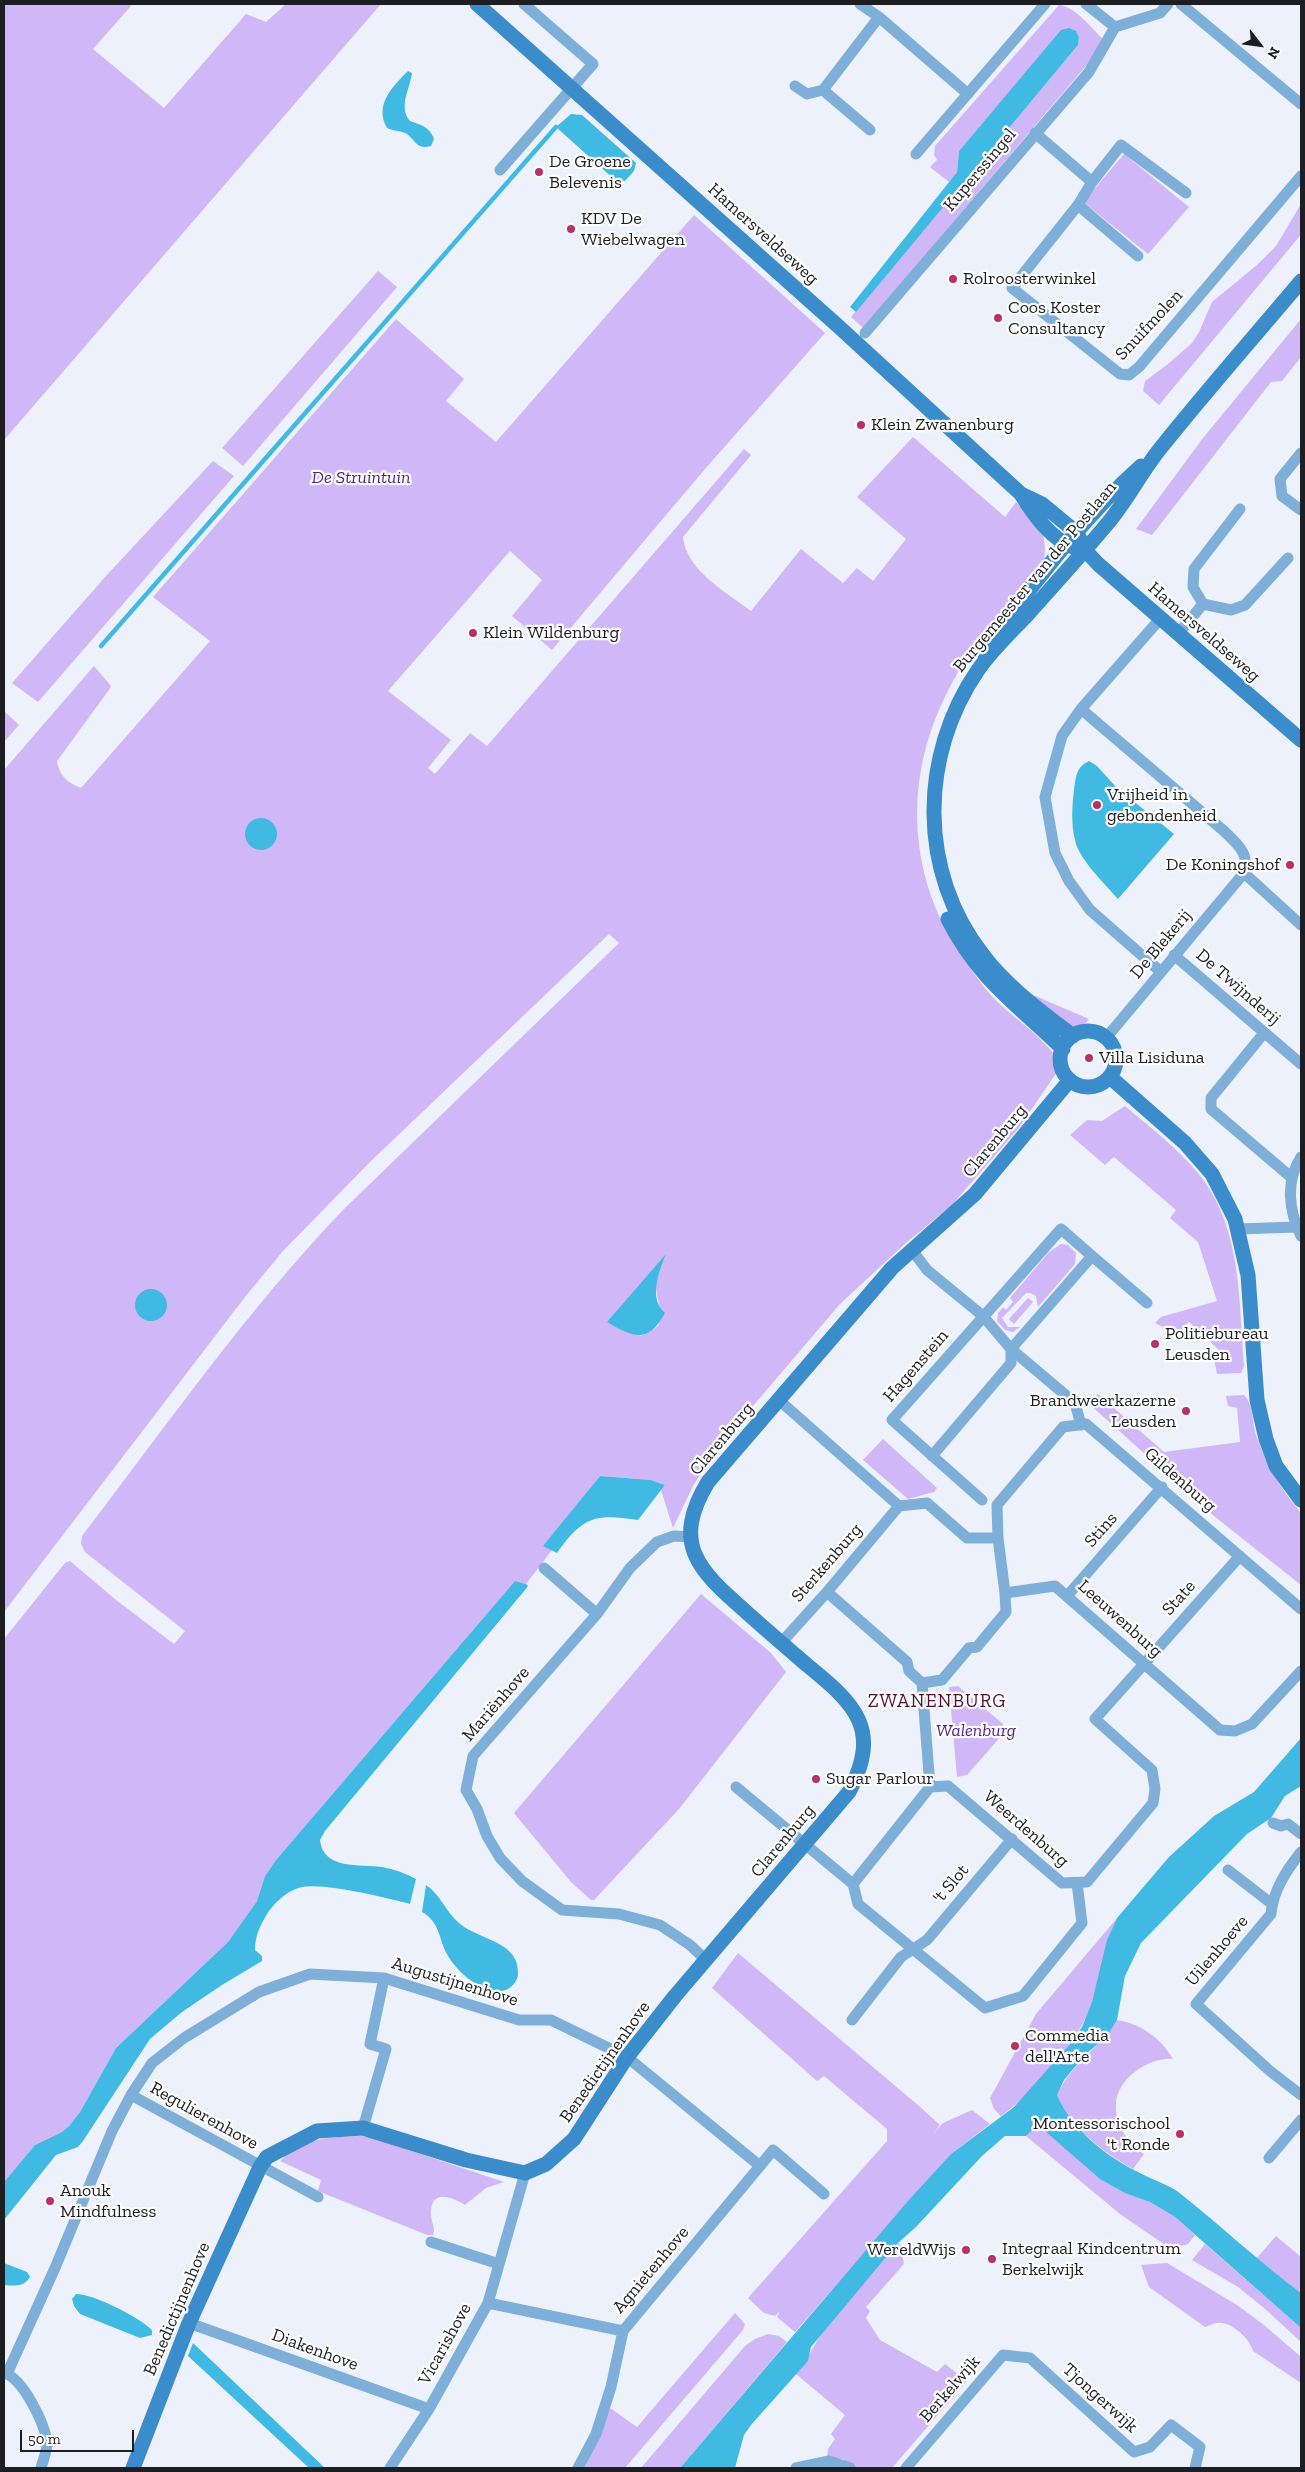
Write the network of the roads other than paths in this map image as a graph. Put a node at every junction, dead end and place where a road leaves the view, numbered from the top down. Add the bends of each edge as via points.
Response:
1 (476, 4) edge
2 (524, 4) edge
3 (860, 4) edge
4 (1045, 4) edge
5 (1086, 4) edge
6 (1168, 4) edge
7 (1181, 4) edge
8 (879, 17) junction
9 (1115, 27) junction
10 (795, 86) dead end
11 (571, 89) junction
12 (823, 90) junction
13 (968, 94) junction
14 (1301, 104) edge
15 (870, 130) dead end
16 (1035, 133) junction
17 (916, 154) dead end
18 (500, 170) dead end
19 (1301, 176) edge
20 (1092, 182) junction
21 (1186, 193) dead end
22 (1078, 205) junction
23 (1138, 256) dead end
24 (1301, 281) edge
25 (865, 333) dead end
26 (1158, 452) junction
27 (1301, 453) edge
28 (1022, 494) junction
29 (1240, 510) dead end
30 (1301, 510) edge
31 (1077, 533) junction
32 (1066, 545) junction
33 (1084, 550) junction
34 (1288, 558) dead end
35 (1203, 604) junction
36 (1160, 619) junction
37 (1178, 634) junction
38 (1081, 708) junction
39 (1301, 740) edge
40 (1244, 873) junction
41 (1301, 925) edge
42 (1174, 955) junction
43 (1160, 972) junction
44 (1264, 1033) junction
45 (1073, 1036) junction
46 (1106, 1038) junction
47 (1063, 1048) junction
48 (1301, 1064) edge
49 (1110, 1077) junction
50 (1070, 1080) junction
51 (1301, 1157) edge
52 (1292, 1178) junction
53 (1238, 1229) junction
54 (1299, 1232) edge
55 (912, 1250) junction
56 (1092, 1256) junction
57 (1147, 1303) dead end
58 (983, 1316) junction
59 (1011, 1348) junction
60 (780, 1401) junction
61 (1081, 1425) junction
62 (932, 1456) junction
63 (1162, 1487) junction
64 (982, 1500) dead end
65 (1301, 1500) edge
66 (900, 1506) junction
67 (691, 1536) junction
68 (998, 1538) junction
69 (1240, 1556) junction
70 (544, 1568) dead end
71 (827, 1592) junction
72 (1005, 1593) junction
73 (1068, 1595) junction
74 (1301, 1608) edge
75 (598, 1614) junction
76 (781, 1643) junction
77 (1144, 1664) junction
78 (1301, 1671) edge
79 (922, 1684) junction
80 (736, 1787) dead end
81 (930, 1787) junction
82 (1273, 1823) dead end
83 (1301, 1834) edge
84 (1012, 1839) junction
85 (805, 1844) junction
86 (1301, 1852) edge
87 (1228, 1870) dead end
88 (1077, 1883) junction
89 (853, 1884) junction
90 (1272, 1904) junction
91 (913, 1948) junction
92 (706, 1960) junction
93 (384, 1978) junction
94 (852, 2020) dead end
95 (627, 2057) junction
96 (131, 2095) junction
97 (1301, 2095) edge
98 (1301, 2120) edge
99 (363, 2128) junction
100 (1269, 2158) dead end
101 (760, 2166) junction
102 (260, 2167) junction
103 (525, 2173) junction
104 (824, 2194) dead end
105 (318, 2197) dead end
106 (432, 2242) dead end
107 (499, 2264) junction
108 (488, 2302) junction
109 (189, 2323) junction
110 (623, 2331) junction
111 (1030, 2358) joint
112 (5, 2373) edge
113 (429, 2409) junction
114 (41, 2468) edge
115 (133, 2468) edge
116 (390, 2468) edge
117 (578, 2468) edge
118 (796, 2468) edge
119 (850, 2468) edge
120 (906, 2468) edge
121 (1195, 2468) edge

1 - 11 street, Hamersveldseweg
2 - 11 street via 593,64
3 - 8 street
4 - 13 street
5 - 9 street
6 - 9 street via 1160,13
7 - 14 street
8 - 12 street
8 - 13 street
9 - 16 street, Kuperssingel via 1089,72
10 - 12 street via 807,94
11 - 18 street
11 - 28 street, Hamersveldseweg
12 - 15 street
13 - 17 street
16 - 20 street
16 - 25 street, Kuperssingel
19 - 22 street, Snuifmolen via 1129,375 1120,374 1012,288
20 - 21 street via 1121,145
20 - 22 street
22 - 23 street
24 - 26 street, Burgemeester van der Postlaan
26 - 31 street, Burgemeester van der Postlaan via 1108,496
26 - 33 street, Burgemeester van der Postlaan via 1118,511
27 - 30 street via 1280,479 1282,496
28 - 31 street, Hamersveldseweg via 1042,504
28 - 32 street, Hamersveldseweg via 1033,514
29 - 35 street via 1194,569 1192,587
31 - 32 street, Burgemeester van der Postlaan
31 - 33 street, Hamersveldseweg
32 - 33 street, Hamersveldseweg
32 - 47 street, Burgemeester van der Postlaan via 972,664 954,692 932,747 924,798 926,841 933,876 943,908 958,938 986,978
33 - 36 street, Hamersveldseweg
33 - 45 street, Burgemeester van der Postlaan via 991,654 970,683 944,741 937,768 934,803 940,866 951,901 966,930 1006,980
34 - 35 street via 1245,605 1231,610
35 - 37 street
36 - 37 street, Hamersveldseweg
36 - 38 street
37 - 39 street, Hamersveldseweg
38 - 40 street via 1243,850 1247,863
38 - 43 street via 1062,736 1045,797 1055,853 1069,882 1090,910
40 - 41 street
40 - 42 street, De Blekerij
42 - 43 street, De Blekerij
42 - 44 street, De Twijnderij
43 - 46 street, De Blekerij
44 - 48 street, De Twijnderij
44 - 52 street via 1211,1098 1211,1109
45 - 46 street via 1090,1031
45 - 47 street
46 - 49 street via 1116,1056
47 - 50 street via 1060,1060
49 - 50 street via 1091,1087 1080,1086
49 - 53 street via 1185,1143 1212,1174
50 - 55 street, Clarenburg via 974,1194
51 - 52 street
52 - 54 street via 1290,1200
53 - 54 street
53 - 65 street via 1248,1275 1257,1400 1266,1439 1276,1466
55 - 58 street via 927,1270
55 - 60 street, Clarenburg via 892,1268
56 - 57 street, Hagenstein
56 - 58 street, Hagenstein via 1061,1229
56 - 59 street
58 - 59 street
58 - 62 street, Hagenstein via 892,1420
59 - 61 street via 1075,1403
59 - 62 street via 1012,1363
60 - 66 street
60 - 67 street, Clarenburg via 708,1482 696,1502
61 - 63 street, Gildenburg via 1086,1424
61 - 68 street via 1063,1427 996,1505
62 - 64 street, Hagenstein
63 - 69 street, Gildenburg
63 - 73 street, Stins
66 - 68 street via 927,1503 967,1538
66 - 71 street, Sterkenburg
67 - 75 street, Mariënhove via 674,1536 657,1542 630,1568
67 - 76 street, Clarenburg via 695,1555 704,1573
68 - 72 street
69 - 74 street, Gildenburg
69 - 77 street, State
70 - 75 street
71 - 76 street, Sterkenburg
71 - 79 street via 907,1662 909,1671
72 - 73 street, Leeuwenburg via 1056,1586
72 - 79 street via 1006,1612 977,1647 969,1648 942,1680
73 - 77 street, Leeuwenburg
75 - 92 street, Mariënhove via 473,1756 466,1790 500,1858 522,1881 562,1910 619,1914 660,1925
76 - 85 street, Clarenburg via 842,1693 855,1710 862,1729 864,1752 859,1772 849,1792
77 - 78 street, Leeuwenburg via 1220,1730 1235,1731 1252,1724
77 - 88 street, Weerdenburg via 1095,1719 1152,1770 1154,1802 1087,1882
79 - 81 street
80 - 85 street
81 - 84 street, Weerdenburg via 948,1786
81 - 89 street
82 - 83 street via 1288,1824
84 - 88 street, Weerdenburg via 1062,1883
84 - 91 street, 't Slot via 927,1940
85 - 89 street
85 - 92 street, Clarenburg
86 - 90 street, Uilenhoeve via 1285,1872
87 - 90 street
88 - 91 street via 1082,1923 1023,1996 985,2008
89 - 91 street via 858,1904
90 - 97 street, Uilenhoeve via 1271,1914 1196,2004
91 - 94 street, 't Slot via 901,1957
92 - 95 street, Benedictijnenhove
93 - 95 street, Augustijnenhove via 519,2020 551,2020
93 - 96 street, Augustijnenhove via 310,1974 258,1992 184,2038 152,2063
93 - 99 street via 370,2044 386,2049
95 - 101 street
95 - 103 street, Benedictijnenhove via 574,2139 546,2164
96 - 102 street, Regulierenhove
96 - 112 street, Augustijnenhove
98 - 100 street
99 - 102 street, Benedictijnenhove via 317,2131 267,2158
99 - 103 street, Benedictijnenhove via 466,2160
101 - 104 street, Agnietenhove via 772,2150
101 - 110 street, Agnietenhove
102 - 105 street
102 - 109 street, Benedictijnenhove
103 - 107 street
106 - 107 street
107 - 108 street
108 - 110 street, Vicarishove
108 - 113 street, Vicarishove
109 - 113 street, Diakenhove
109 - 115 street, Benedictijnenhove
110 - 117 street, Agnietenhove via 611,2387 596,2434
111 - 120 street, Berkelwijk via 1003,2355
111 - 121 street, Tjongerwijk via 1134,2452 1150,2448 1171,2425 1200,2447
112 - 114 street via 34,2404 47,2443
113 - 116 street, Vicarishove
118 - 119 street via 829,2461

